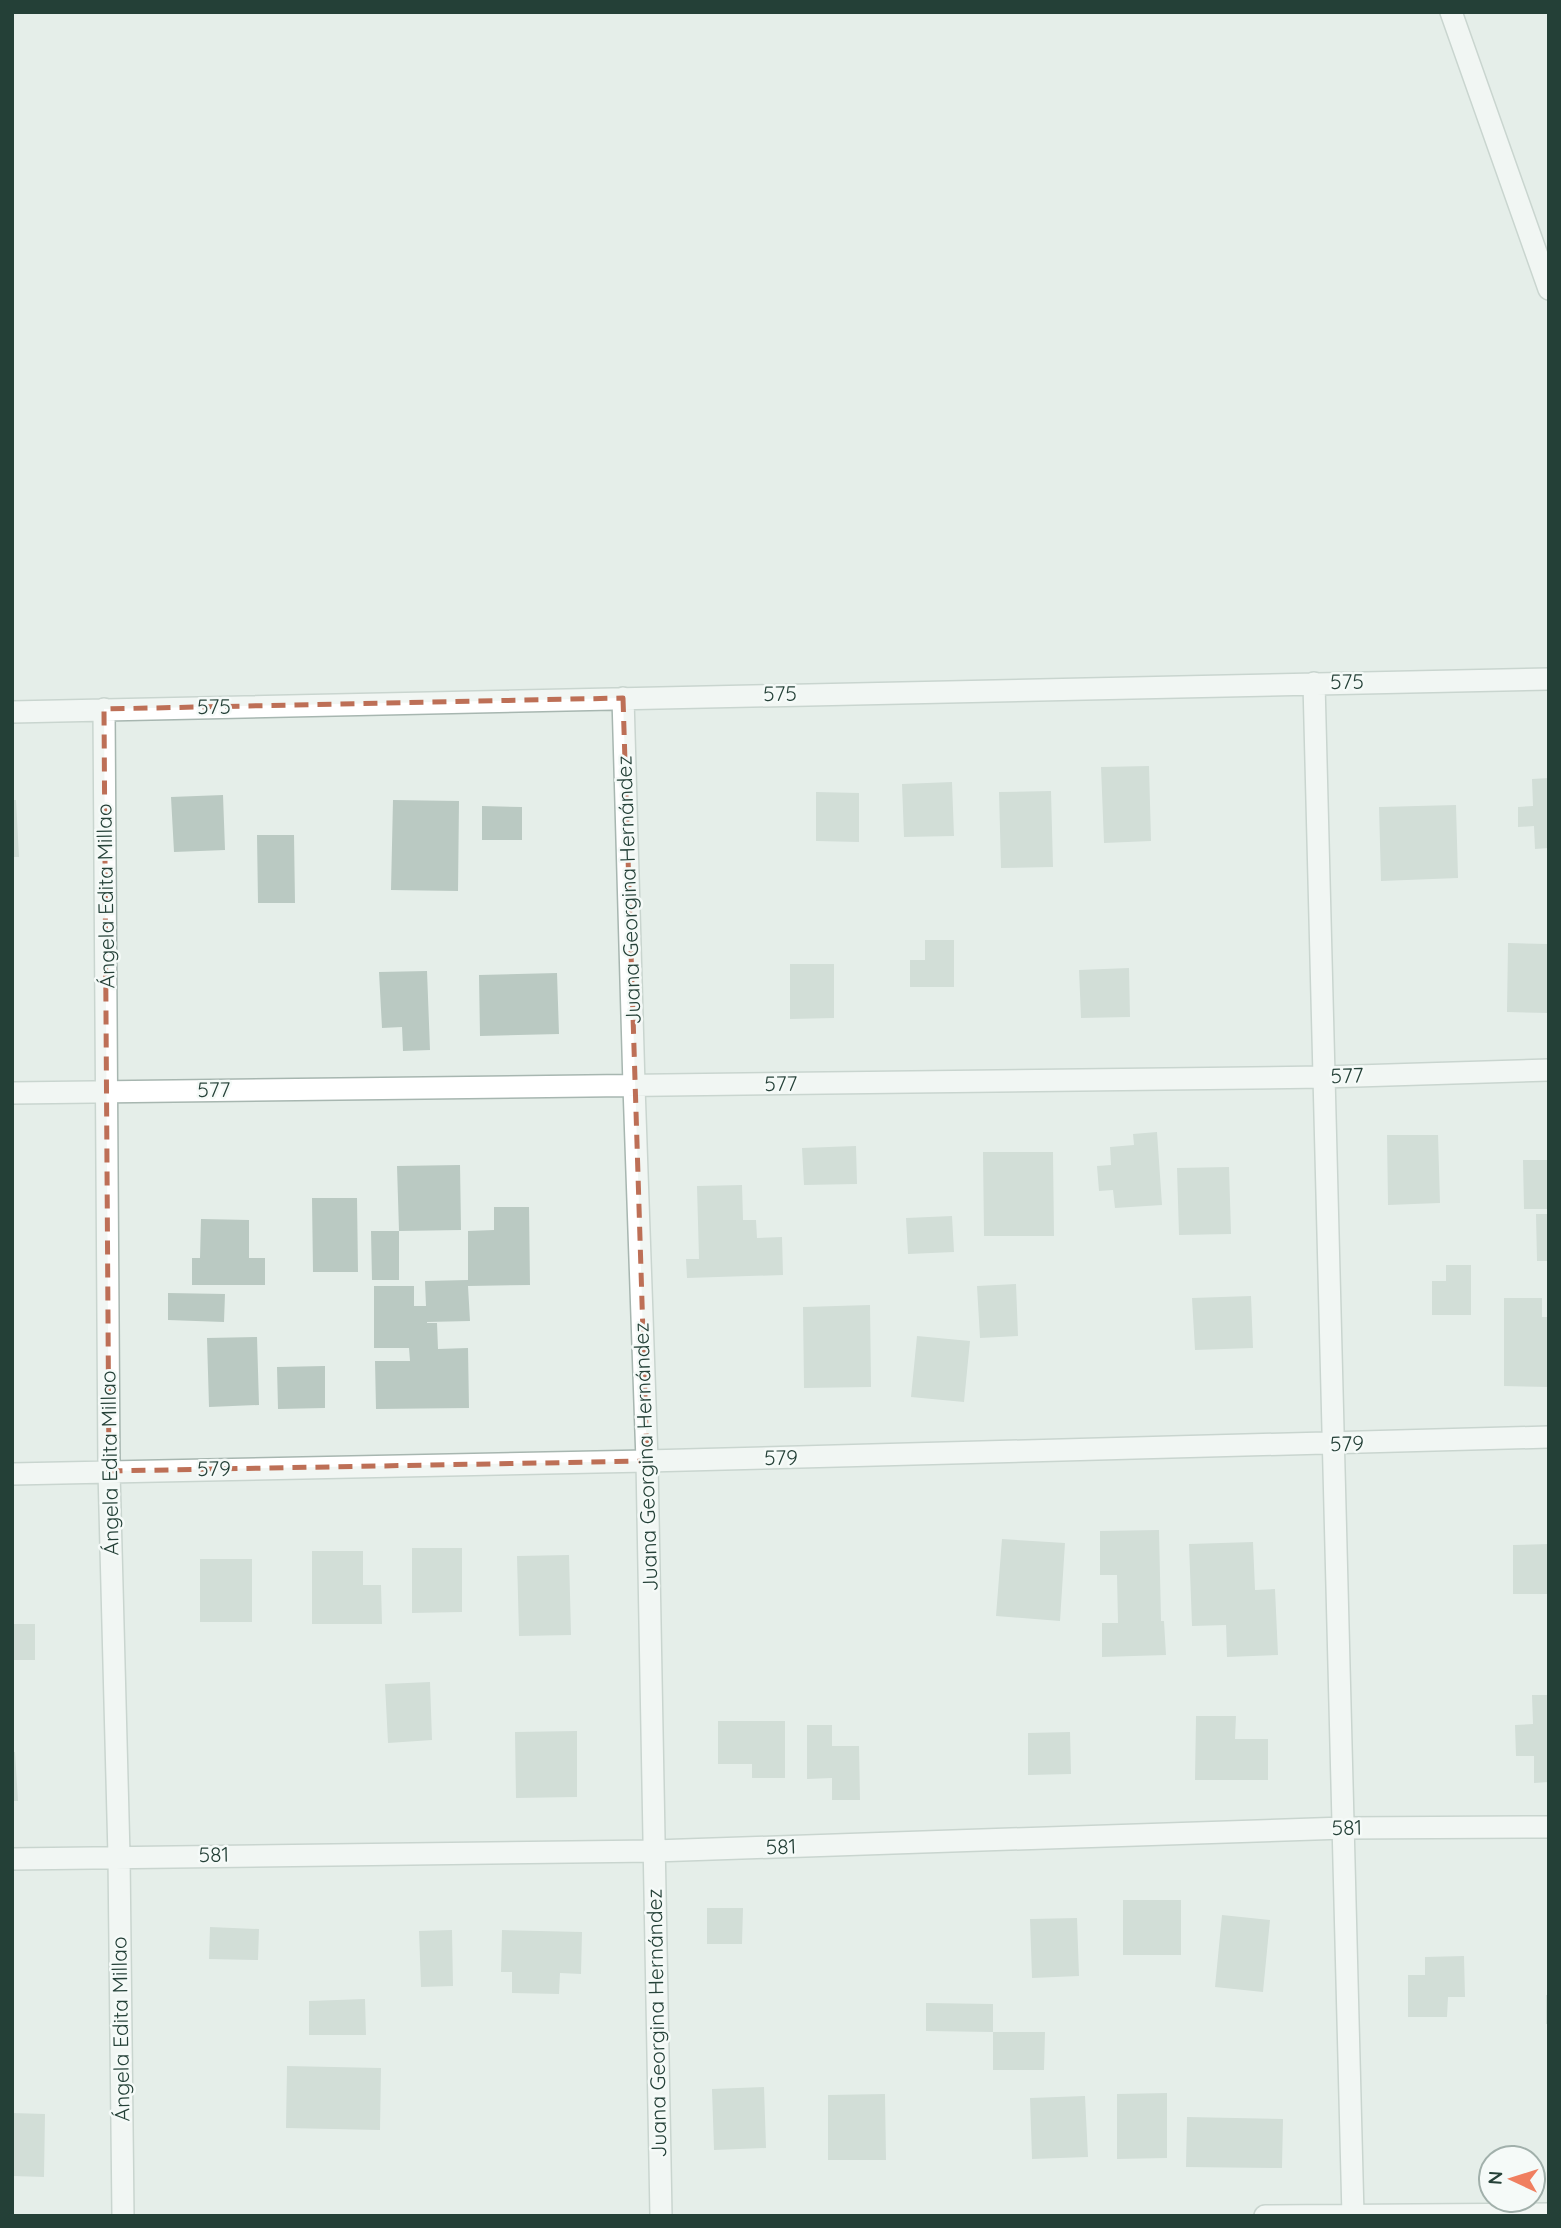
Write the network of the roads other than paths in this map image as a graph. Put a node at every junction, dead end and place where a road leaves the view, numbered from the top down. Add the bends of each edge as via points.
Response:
1 (1451, 12) edge
2 (1549, 289) edge
3 (1549, 679) edge
4 (1314, 683) junction
5 (623, 698) junction
6 (104, 709) junction
7 (12, 712) edge
8 (1549, 1070) edge
9 (1324, 1077) junction
10 (634, 1086) junction
11 (108, 1091) junction
12 (12, 1093) edge
13 (1549, 1437) edge
14 (1334, 1444) junction
15 (647, 1461) junction
16 (109, 1471) junction
17 (12, 1474) edge
18 (1549, 1827) edge
19 (1344, 1828) junction
20 (654, 1851) junction
21 (119, 1856) junction
22 (12, 1859) edge
23 (1549, 2214) edge
24 (1352, 2215) edge
25 (123, 2216) edge
26 (661, 2216) edge
27 (1265, 2216) edge

1 - 2 street
3 - 4 street, 575
4 - 5 street, 575
4 - 9 street
5 - 6 street, 575
5 - 10 street, Juana Georgina Hernández
6 - 7 street, 575
6 - 11 street, Ángela Edita Millao
8 - 9 street, 577
9 - 10 street, 577
9 - 14 street
10 - 11 street, 577
10 - 15 street, Juana Georgina Hernández
11 - 12 street, 577
11 - 16 street, Ángela Edita Millao
13 - 14 street, 579
14 - 15 street, 579
14 - 19 street
15 - 16 street, 579
15 - 20 street, Juana Georgina Hernández
16 - 17 street, 579
16 - 21 street, Ángela Edita Millao
18 - 19 street, 581
19 - 20 street, 581
19 - 24 street
20 - 21 street, 581
20 - 26 street, Juana Georgina Hernández
21 - 22 street, 581
21 - 25 street, Ángela Edita Millao
23 - 24 street
24 - 27 street

